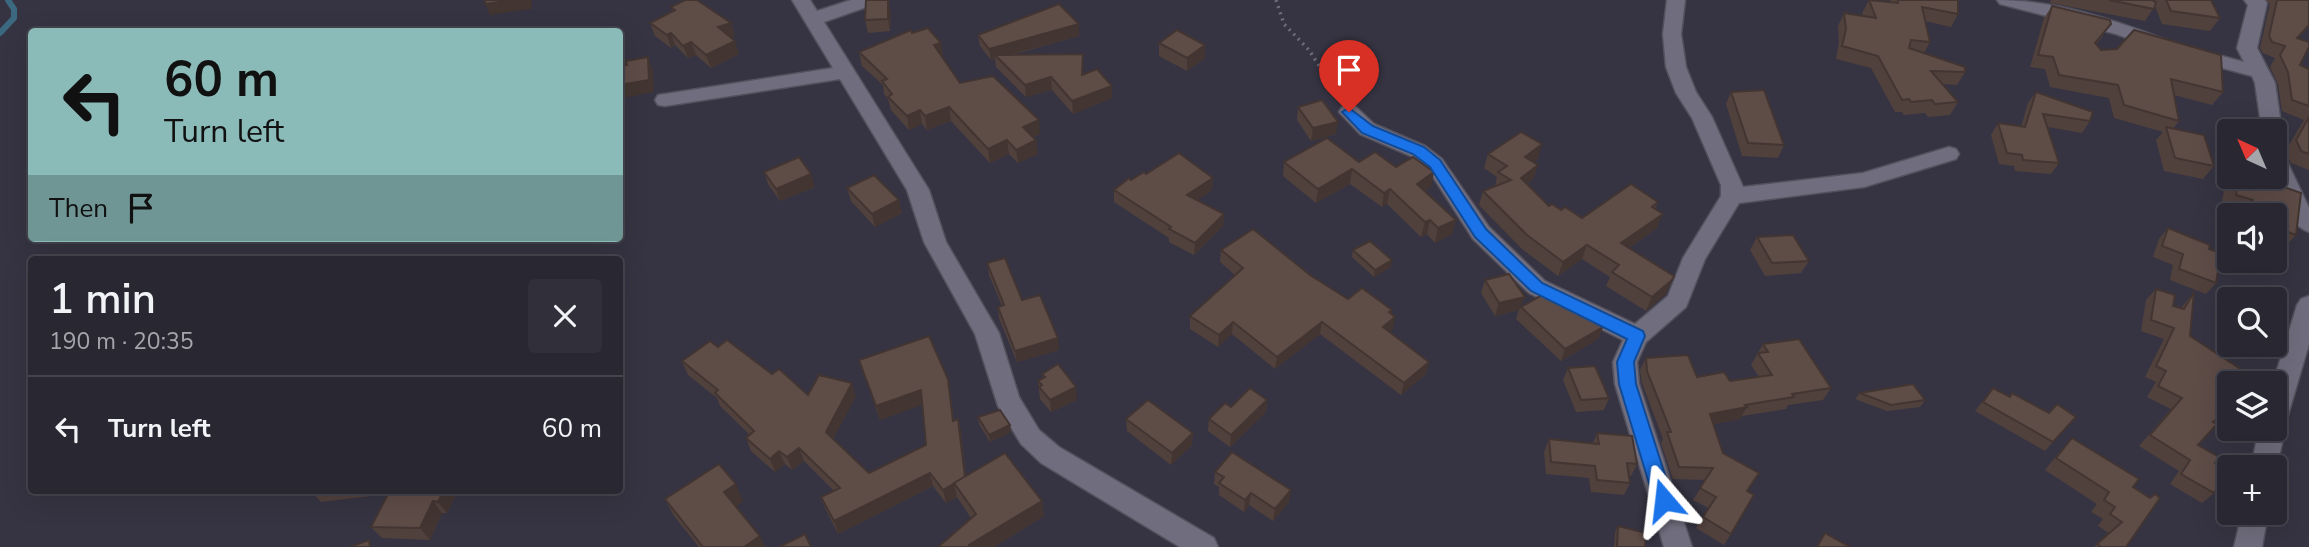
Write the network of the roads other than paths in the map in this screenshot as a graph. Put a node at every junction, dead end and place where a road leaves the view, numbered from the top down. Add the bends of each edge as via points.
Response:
1 (869, 0) edge
2 (1676, 0) edge
3 (2006, 0) edge
4 (2253, 0) edge
5 (807, 9) edge
6 (2123, 30) junction
7 (2106, 47) edge
8 (845, 72) junction
9 (2260, 72) junction
10 (665, 100) dead end
11 (1349, 112) road end
12 (2270, 119) edge
13 (1949, 155) dead end
14 (2287, 185) edge
15 (1732, 196) junction
16 (2309, 224) edge
17 (2309, 306) edge
18 (1637, 336) junction
19 (2287, 377) edge
20 (2253, 525) edge
21 (1204, 547) edge
22 (1678, 547) edge
23 (2248, 547) edge

1 - 5 street
2 - 15 street via 1672,34 1676,67 1727,174
3 - 6 street
4 - 9 street via 2258,4 2247,48
5 - 8 street
6 - 7 street
6 - 9 street via 2163,46
8 - 10 street
8 - 21 street via 918,190 935,242 987,333 1007,399 1030,437 1050,455
9 - 12 street
11 - 18 street via 1367,129 1418,150 1435,164 1481,233 1536,287
13 - 15 street via 1864,180
14 - 16 street
15 - 18 street via 1694,258 1678,301
17 - 19 street
18 - 22 street via 1625,362 1628,384
20 - 23 street

